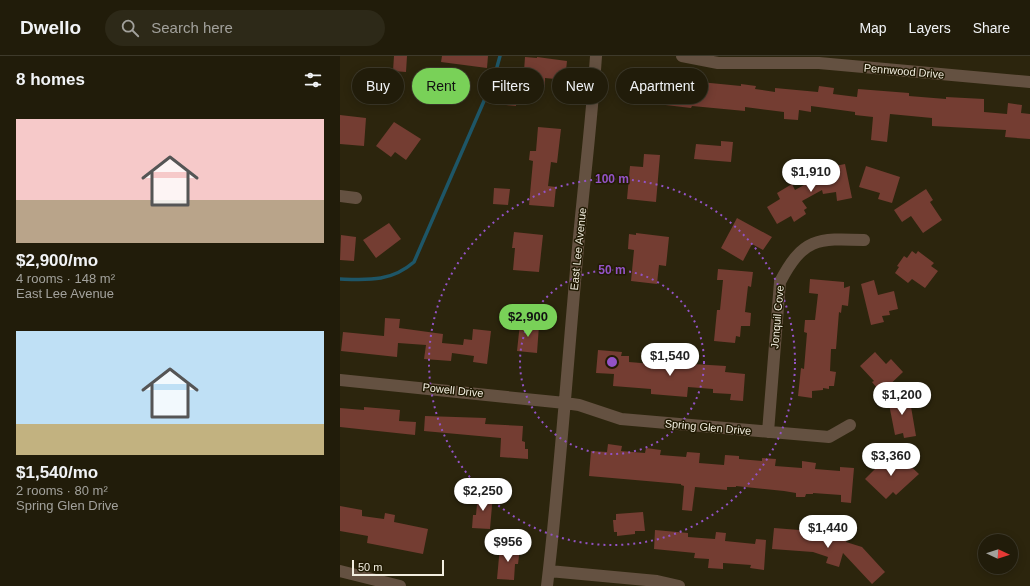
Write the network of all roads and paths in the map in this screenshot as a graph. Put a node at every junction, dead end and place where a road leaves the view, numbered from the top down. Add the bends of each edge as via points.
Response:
1 (596, 56) edge
2 (682, 56) edge
3 (1030, 82) edge
4 (340, 196) edge
5 (356, 198) dead end
6 (864, 240) dead end
7 (340, 380) edge
8 (565, 403) junction
9 (850, 425) dead end
10 (768, 432) junction
11 (340, 571) edge
12 (549, 571) junction
13 (400, 586) edge
14 (547, 586) edge
15 (679, 586) edge

1 - 8 street, East Lee Avenue
2 - 3 street, Pennwood Drive via 718,63 819,63
4 - 5 street
6 - 10 street, Jonquil Cove via 829,238 806,246 790,263 780,282
7 - 8 street, Powell Drive
8 - 10 street, Spring Glen Drive via 621,419
8 - 12 street, East Lee Avenue
9 - 10 street, Spring Glen Drive via 829,436
11 - 13 street
12 - 14 street, East Lee Avenue
12 - 15 street via 657,581

